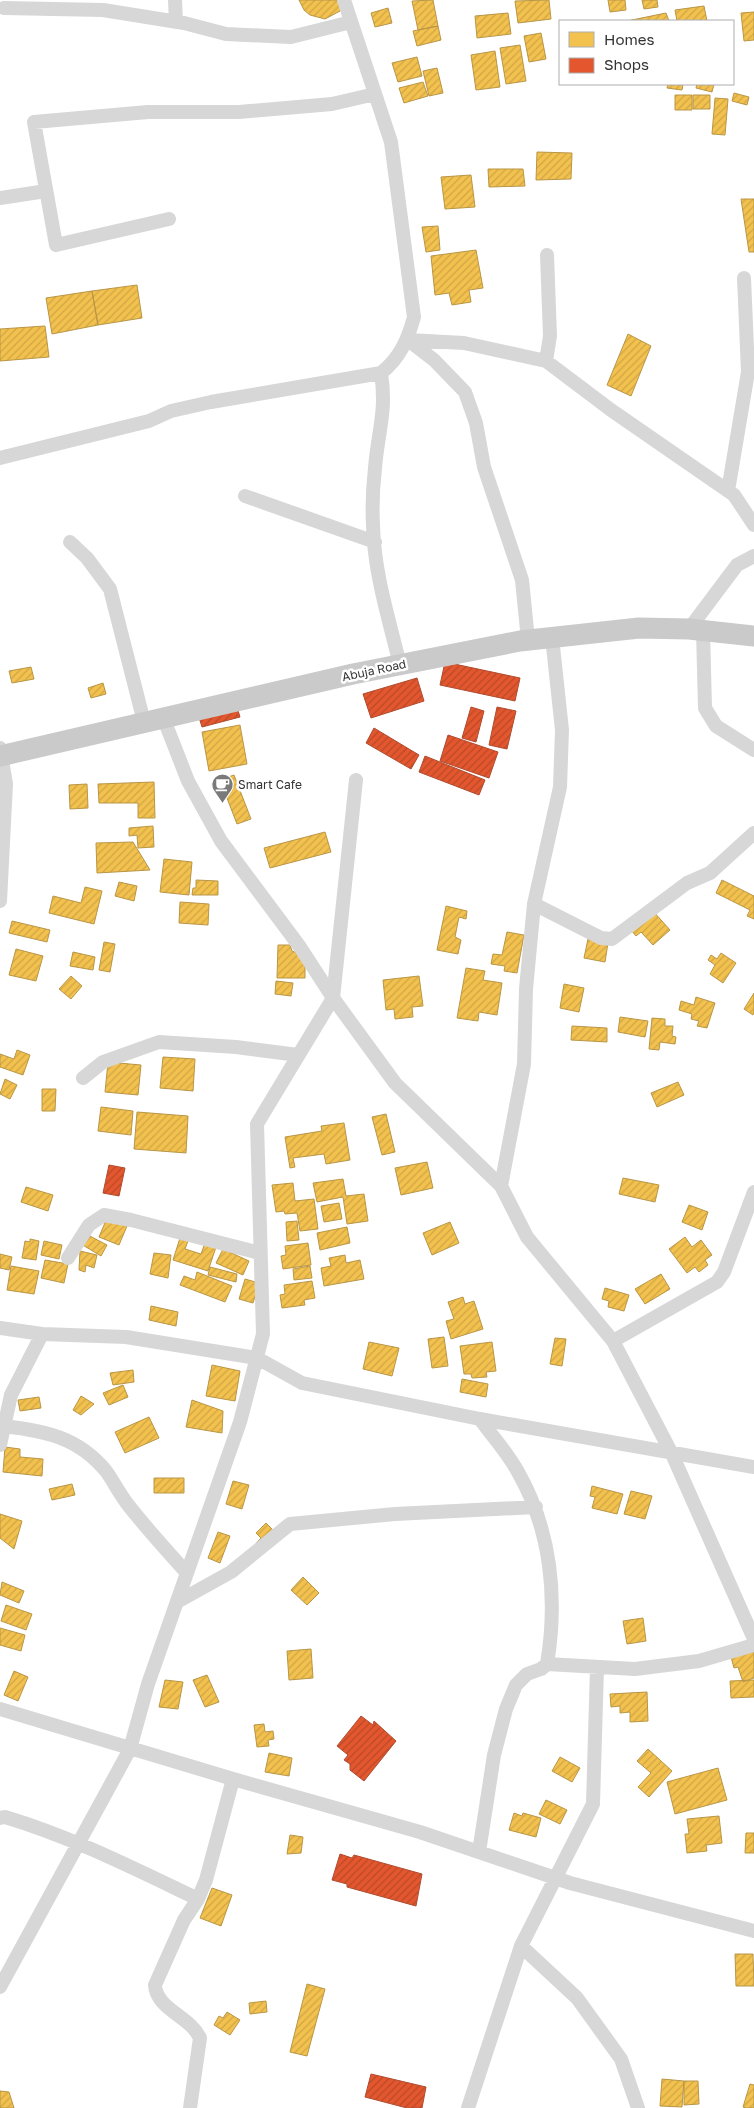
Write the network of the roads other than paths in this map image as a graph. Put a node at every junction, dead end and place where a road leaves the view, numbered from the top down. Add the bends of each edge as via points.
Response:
1 (175, 0) edge
2 (347, 0) edge
3 (4, 8) dead end
4 (176, 22) junction
5 (351, 22) junction
6 (375, 94) junction
7 (46, 191) junction
8 (0, 198) edge
9 (169, 219) dead end
10 (547, 255) dead end
11 (744, 278) dead end
12 (408, 340) junction
13 (546, 361) junction
14 (381, 372) junction
15 (0, 458) edge
16 (728, 491) junction
17 (245, 496) dead end
18 (754, 525) edge
19 (70, 542) dead end
20 (375, 542) junction
21 (754, 556) edge
22 (696, 630) junction
23 (754, 636) edge
24 (552, 637) junction
25 (528, 640) junction
26 (400, 664) junction
27 (153, 720) junction
28 (754, 750) edge
29 (1, 753) edge
30 (356, 780) dead end
31 (754, 832) edge
32 (0, 901) edge
33 (534, 904) junction
34 (333, 998) junction
35 (298, 1055) junction
36 (83, 1078) dead end
37 (501, 1186) junction
38 (754, 1192) edge
39 (260, 1253) junction
40 (68, 1258) dead end
41 (0, 1328) edge
42 (42, 1334) junction
43 (613, 1341) junction
44 (257, 1358) junction
45 (480, 1419) junction
46 (4, 1426) junction
47 (0, 1445) edge
48 (672, 1454) junction
49 (754, 1467) edge
50 (536, 1507) junction
51 (186, 1573) junction
52 (177, 1602) junction
53 (754, 1638) edge
54 (754, 1645) edge
55 (547, 1664) junction
56 (597, 1668) junction
57 (0, 1708) edge
58 (130, 1749) junction
59 (233, 1779) junction
60 (0, 1818) edge
61 (79, 1843) junction
62 (479, 1852) junction
63 (554, 1878) junction
64 (198, 1899) junction
65 (754, 1930) edge
66 (521, 1946) junction
67 (0, 1987) edge
68 (190, 2108) edge
69 (468, 2108) edge
70 (638, 2108) edge

1 - 4 street
2 - 5 street
3 - 4 street via 102,10
4 - 5 street via 226,34 291,37
5 - 6 street
6 - 7 street via 332,104 248,111 148,112 34,122
6 - 12 street via 391,142 414,317
7 - 8 street
7 - 9 street via 56,245
10 - 13 street via 550,336
11 - 16 street via 748,372
12 - 13 street via 464,343
12 - 14 street via 392,365
12 - 25 street via 434,360 465,392 476,423 484,467 522,580
13 - 16 street
14 - 15 street via 171,411 149,421
14 - 20 street via 383,421 375,467
16 - 18 street
17 - 20 street
19 - 27 street via 87,558 110,589
20 - 26 street via 379,580
21 - 22 street via 737,565
22 - 23 main road, Abuja Road
22 - 24 main road, Abuja Road via 639,628
22 - 28 street via 705,708 716,726
24 - 25 main road, Abuja Road
24 - 33 street via 562,730 560,787
25 - 26 main road, Abuja Road
26 - 27 main road, Abuja Road
27 - 29 main road, Abuja Road
27 - 34 street via 221,841 300,947
29 - 32 street via 6,784
30 - 34 street
31 - 33 street via 710,873 687,883 612,939 602,938
33 - 37 street via 526,989 524,1064
34 - 35 street
34 - 37 street via 395,1083
35 - 36 street via 159,1042 103,1062
35 - 39 street via 257,1124
37 - 43 street via 527,1237
38 - 43 street via 724,1272 717,1282
39 - 40 street via 104,1215 89,1225
39 - 44 street via 263,1334
41 - 42 street
42 - 44 street via 126,1337
42 - 46 street via 11,1395
43 - 48 street
44 - 45 street via 302,1383
44 - 51 street via 240,1422
45 - 48 street
45 - 50 street via 517,1470
46 - 47 street
46 - 51 street via 45,1431 88,1453 106,1471 128,1505
48 - 49 street
48 - 53 street
50 - 52 street via 395,1514 290,1524 231,1572
50 - 55 street via 550,1562
51 - 52 street
52 - 58 street via 148,1684
54 - 56 street via 699,1661 636,1669
55 - 56 street
55 - 62 street via 516,1685 506,1709 494,1755
56 - 63 street via 592,1804
57 - 58 street
58 - 59 street
58 - 61 street
59 - 62 street
59 - 64 street
60 - 61 street via 45,1829
61 - 64 street
61 - 67 street
62 - 63 street
63 - 65 street
63 - 66 street
64 - 68 street via 184,1920 155,1985 162,2001 196,2028 200,2038
66 - 69 street
66 - 70 street via 577,1998 621,2059

